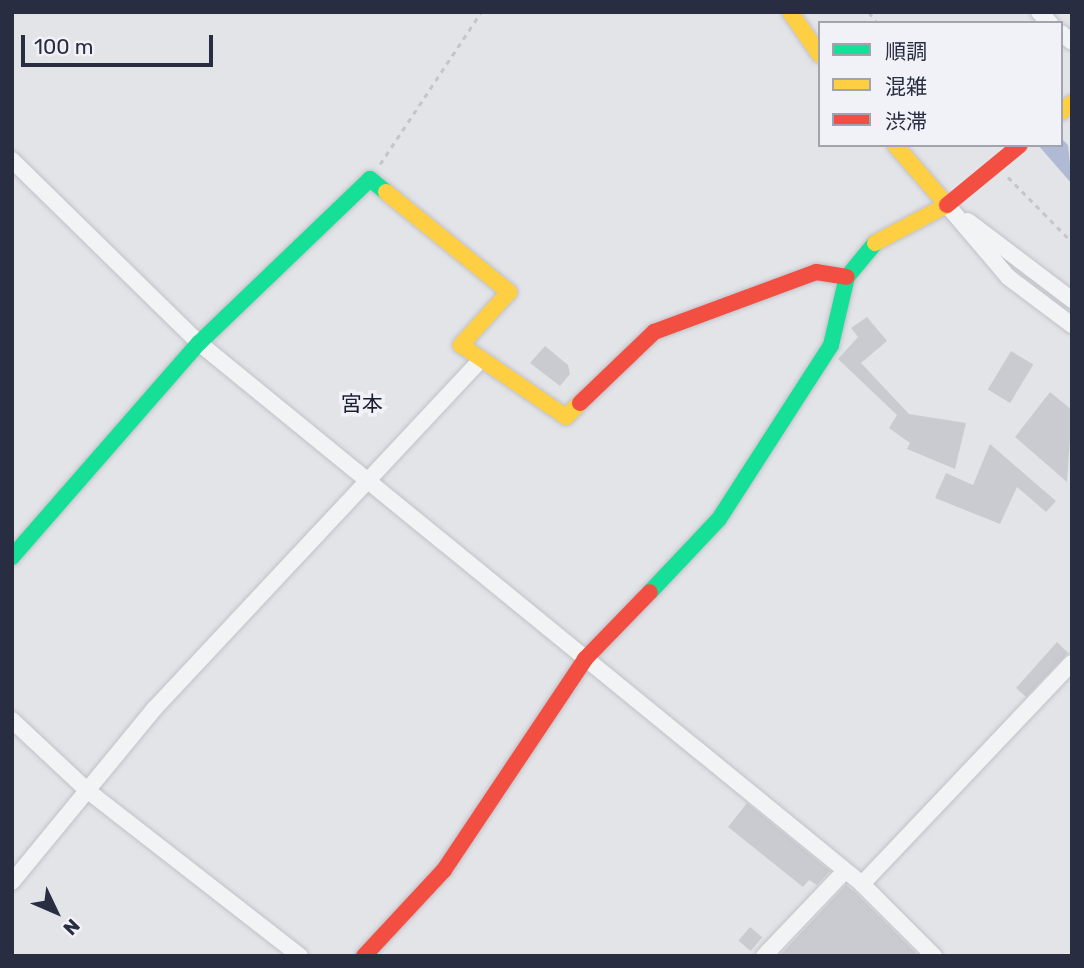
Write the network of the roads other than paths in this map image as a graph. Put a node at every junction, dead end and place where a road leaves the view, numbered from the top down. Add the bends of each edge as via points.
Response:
1 (790, 12) edge
2 (818, 52) edge
3 (897, 147) edge
4 (1018, 147) edge
5 (12, 160) edge
6 (947, 205) junction
7 (847, 277) junction
8 (1072, 300) edge
9 (1072, 325) edge
10 (199, 343) junction
11 (481, 360) junction
12 (367, 484) junction
13 (12, 556) edge
14 (585, 659) junction
15 (1072, 663) edge
16 (12, 720) edge
17 (88, 791) junction
18 (845, 871) junction
19 (12, 882) edge
20 (862, 884) junction
21 (300, 956) edge
22 (364, 956) edge
23 (764, 956) edge
24 (934, 956) edge

1 - 2 street
3 - 6 street
4 - 6 street, bridge
5 - 10 street
6 - 7 street via 864,249
6 - 8 street
6 - 9 street via 1008,277
7 - 11 street via 816,272 654,332 566,417
7 - 14 street via 831,345 719,519
10 - 11 street via 370,179 509,292 461,345
10 - 12 street
10 - 13 street
11 - 12 street
12 - 14 street
12 - 17 street via 230,625
14 - 18 street
14 - 22 street via 444,870
15 - 20 street
16 - 17 street
17 - 19 street
17 - 21 street
18 - 20 street
18 - 23 street
20 - 24 street

